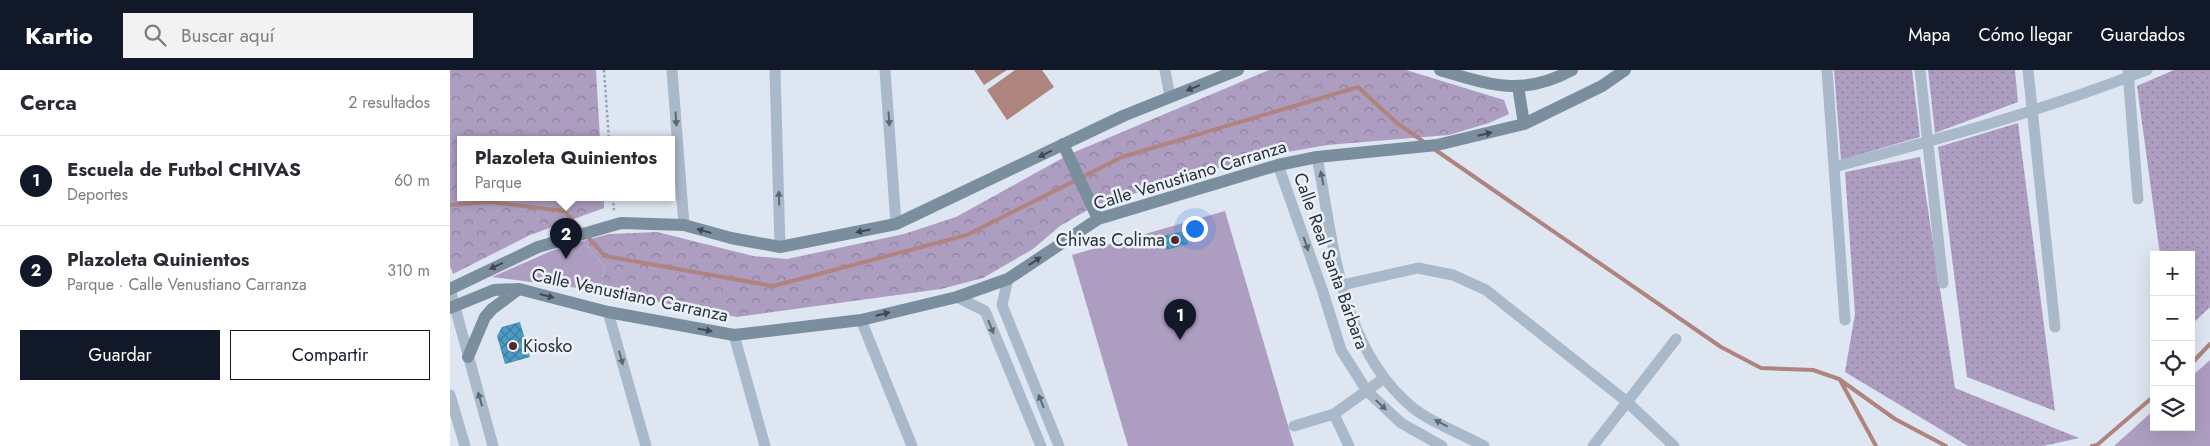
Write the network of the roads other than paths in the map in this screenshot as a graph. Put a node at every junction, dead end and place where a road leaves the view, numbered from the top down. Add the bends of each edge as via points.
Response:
1 (672, 70) edge
2 (775, 70) edge
3 (885, 70) edge
4 (1165, 70) edge
5 (1238, 70) edge
6 (1572, 70) edge
7 (1625, 70) edge
8 (1827, 70) edge
9 (1920, 70) edge
10 (2028, 70) edge
11 (2146, 70) edge
12 (1444, 71) edge
13 (2128, 74) edge
14 (1518, 86) junction
15 (1170, 97) junction
16 (2032, 112) junction
17 (1524, 124) junction
18 (1928, 142) junction
19 (1063, 144) junction
20 (1317, 157) junction
21 (1278, 165) junction
22 (1834, 166) junction
23 (2138, 200) dead end
24 (1098, 219) junction
25 (896, 224) junction
26 (684, 225) junction
27 (780, 247) junction
28 (1008, 279) junction
29 (1943, 283) dead end
30 (1342, 285) junction
31 (450, 288) edge
32 (519, 289) junction
33 (957, 297) junction
34 (452, 307) edge
35 (608, 312) junction
36 (861, 320) junction
37 (1845, 320) dead end
38 (2054, 327) dead end
39 (734, 335) junction
40 (1676, 339) dead end
41 (468, 356) junction
42 (1383, 379) junction
43 (1367, 391) junction
44 (450, 394) edge
45 (1626, 401) junction
46 (1334, 414) junction
47 (1294, 426) dead end
48 (465, 446) edge
49 (494, 446) edge
50 (646, 446) edge
51 (765, 446) edge
52 (912, 446) edge
53 (1040, 446) edge
54 (1059, 446) edge
55 (1349, 446) edge
56 (1442, 446) edge
57 (1484, 446) edge
58 (1592, 446) edge
59 (1674, 446) edge

1 -> 26 street
27 -> 2 street
3 -> 25 street
4 - 15 street
5 -> 15 street, Calle Venustiano Carranza
6 - 14 street via 1550,82
7 - 17 street, Calle Venustiano Carranza via 1602,86
8 - 22 street
9 - 18 street
10 - 16 street
11 - 13 street
12 - 14 street via 1490,85
13 - 16 street
13 - 23 street
14 - 17 street
15 - 19 street, Calle Venustiano Carranza
16 - 18 street
16 - 38 street
20 -> 17 street, Calle Venustiano Carranza via 1437,145
18 - 22 street
18 - 29 street
19 - 24 street
19 -> 25 street, Calle Venustiano Carranza
20 - 21 street, Calle Venustiano Carranza
30 -> 20 street, Calle Real Santa Bárbara
21 - 24 street, Calle Venustiano Carranza
21 -> 43 street, Calle Real Santa Bárbara via 1341,350
22 - 37 street
28 -> 24 street, Calle Venustiano Carranza
25 -> 27 street, Calle Venustiano Carranza
27 -> 26 street, Calle Venustiano Carranza
26 -> 31 street, Calle Venustiano Carranza via 621,223 538,247
28 - 33 street, Calle Venustiano Carranza
54 -> 28 street via 1002,304
30 - 42 street, Calle Real Santa Bárbara via 1360,339
30 - 45 street via 1418,268 1453,275 1486,290
31 - 34 street
32 - 34 street, Calle Venustiano Carranza via 494,290
32 -> 35 street, Calle Venustiano Carranza
32 - 41 street via 485,317
36 -> 33 street, Calle Venustiano Carranza
33 -> 53 street via 985,311
34 - 41 street
35 -> 39 street, Calle Venustiano Carranza
35 -> 50 street
36 - 39 street, Calle Venustiano Carranza
36 - 52 street
39 - 51 street
40 - 45 street
49 -> 41 street
42 - 43 street
57 -> 42 street, Calle Real Santa Bárbara via 1414,409
43 - 46 street
43 -> 56 street, Calle Real Santa Bárbara via 1401,423
44 - 48 street
45 - 58 street
45 - 59 street
46 - 47 street
46 - 55 street

